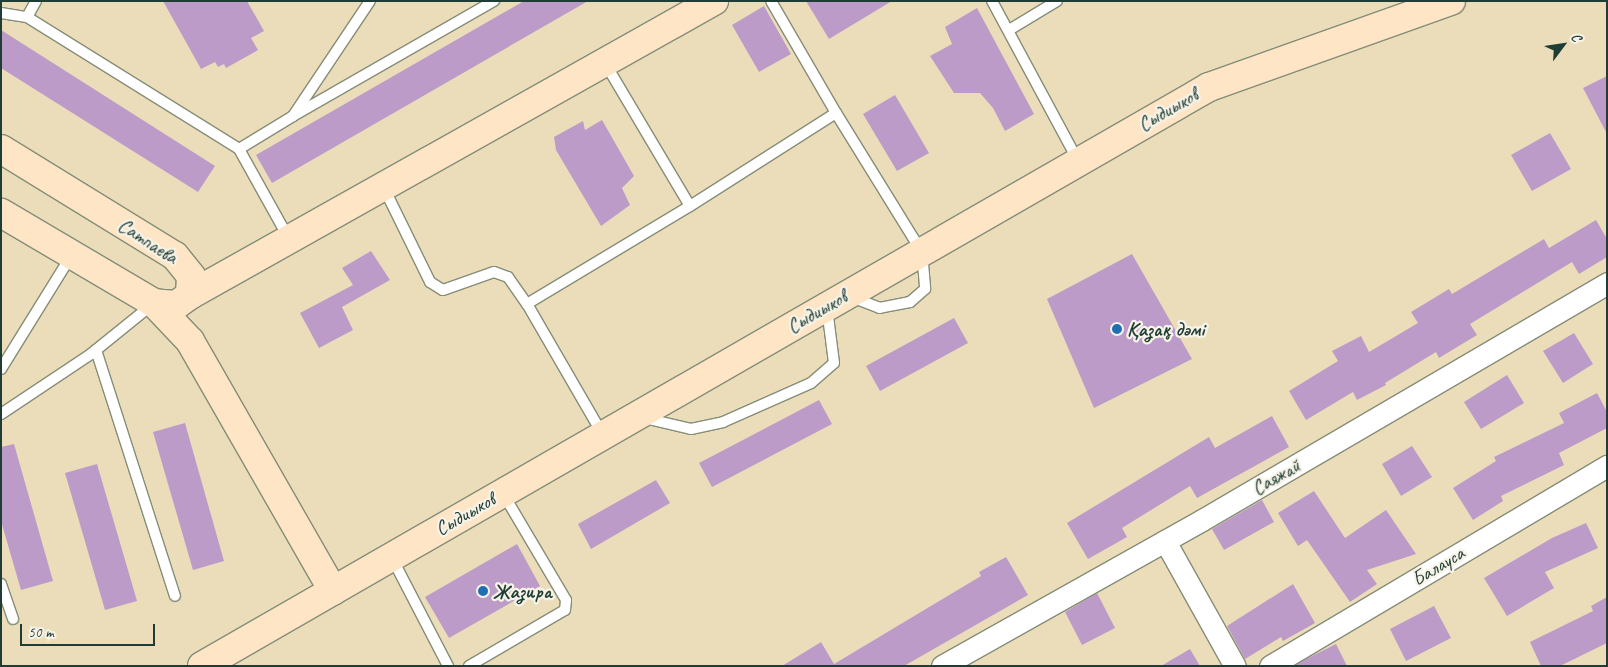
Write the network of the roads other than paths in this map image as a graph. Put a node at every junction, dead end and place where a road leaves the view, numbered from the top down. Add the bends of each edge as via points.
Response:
1 (36, 1) edge
2 (370, 1) edge
3 (494, 1) edge
4 (714, 1) edge
5 (771, 1) edge
6 (992, 1) edge
7 (1057, 1) edge
8 (1450, 1) edge
9 (1409, 8) edge
10 (1, 13) edge
11 (26, 16) junction
12 (1009, 30) junction
13 (605, 63) junction
14 (836, 113) junction
15 (293, 116) junction
16 (239, 148) junction
17 (1, 149) edge
18 (1078, 161) junction
19 (384, 188) junction
20 (690, 206) junction
21 (1, 213) edge
22 (289, 240) junction
23 (922, 252) junction
24 (71, 256) junction
25 (176, 256) junction
26 (236, 272) junction
27 (1607, 284) edge
28 (188, 297) junction
29 (836, 301) junction
30 (154, 303) junction
31 (527, 304) junction
32 (190, 341) junction
33 (96, 350) junction
34 (1, 369) edge
35 (1, 414) edge
36 (636, 416) junction
37 (603, 435) junction
38 (1607, 466) edge
39 (503, 493) junction
40 (1165, 541) junction
41 (391, 557) junction
42 (1, 584) edge
43 (333, 590) junction
44 (175, 596) dead end
45 (13, 619) dead end
46 (202, 666) edge
47 (448, 666) edge
48 (469, 666) edge
49 (942, 666) edge
50 (1235, 666) edge
51 (1270, 666) edge

1 - 11 lane
2 - 15 lane
3 - 15 lane
4 - 13 street
5 - 14 lane
6 - 12 lane
7 - 12 lane
8 - 9 street, Сыдиыков
9 - 18 street, Сыдиыков via 1209,87
10 - 11 lane
11 - 16 lane
12 - 18 lane
13 - 19 street
13 - 20 lane
14 - 20 lane
14 - 23 lane
15 - 16 lane
16 - 22 lane
17 - 25 street, Сатпаева
18 - 23 street, Сыдиыков
19 - 22 street
19 - 31 lane via 430,282 443,290 494,272 508,277
20 - 31 lane
21 - 24 street
22 - 26 street
23 - 29 street, Сыдиыков
23 - 29 lane via 925,289 910,302 880,308
24 - 30 street
24 - 34 lane
25 - 26 street via 216,274
25 - 28 street, Сатпаева via 191,276
26 - 28 street
27 - 40 street, Саяжай
28 - 30 street via 164,306
28 - 32 street, Сатпаева
29 - 36 street, Сыдиыков
29 - 36 lane via 834,363 811,383 723,422 690,429
30 - 32 street
30 - 33 lane
31 - 37 lane
32 - 43 street
33 - 35 lane
33 - 44 lane
36 - 37 street, Сыдиыков
37 - 39 street, Сыдиыков
38 - 51 street, Балауса
39 - 41 street, Сыдиыков
39 - 48 lane via 566,600 565,610 555,619
40 - 49 street, Саяжай
40 - 50 street
41 - 43 street, Сыдиыков
41 - 47 lane
42 - 45 lane
43 - 46 street, Сыдиыков

